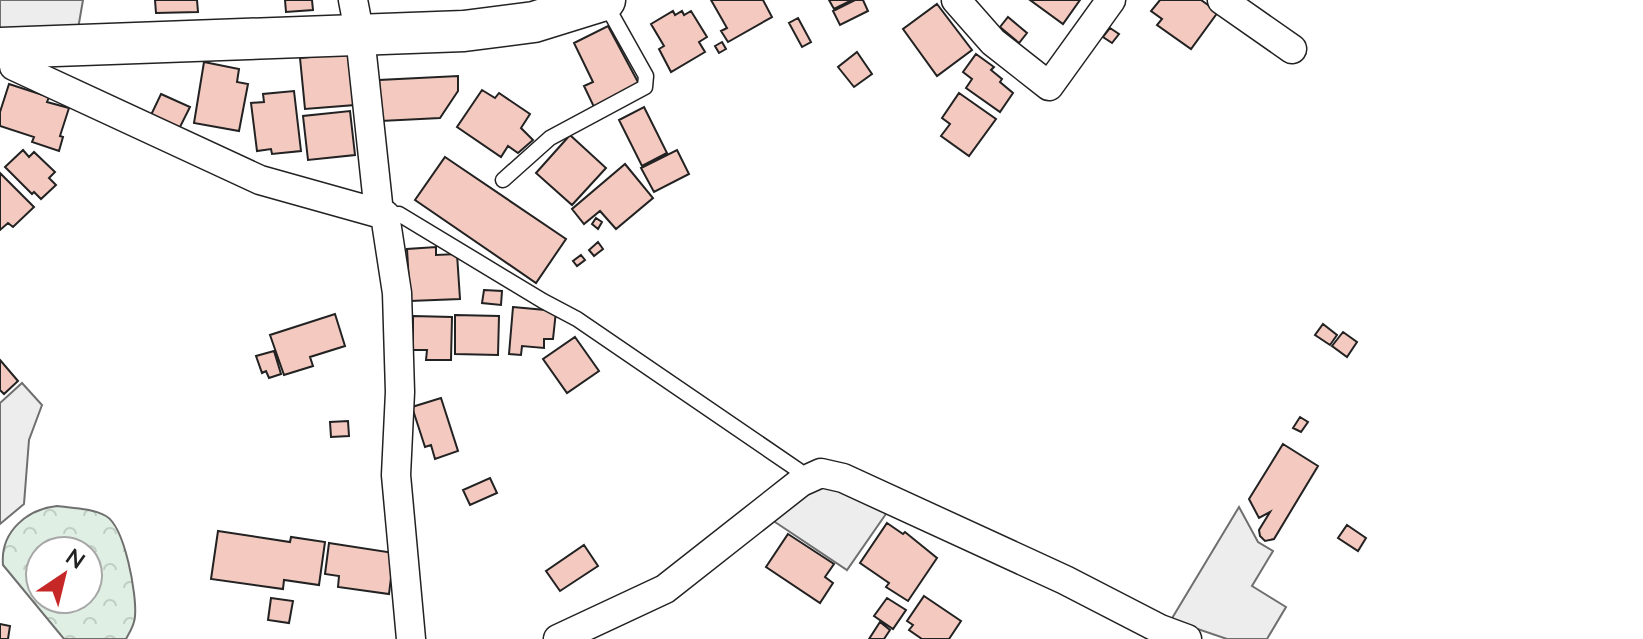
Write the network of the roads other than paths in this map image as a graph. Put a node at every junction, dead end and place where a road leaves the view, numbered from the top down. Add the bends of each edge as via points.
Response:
1 (604, 0) edge
2 (956, 0) edge
3 (1111, 0) edge
4 (1222, 0) edge
5 (512, 14) edge
6 (356, 18) edge
7 (7, 48) edge
8 (1292, 49) dead end
9 (503, 180) dead end
10 (382, 214) junction
11 (804, 480) junction
12 (411, 639) edge
13 (558, 639) edge
14 (1187, 639) edge

1 - 5 street via 568,13
1 - 9 lane via 646,76 645,87 558,132
2 - 3 street via 993,42 1049,86
4 - 8 street
5 - 6 street
6 - 7 street
6 - 10 street
7 - 10 street via 14,66 234,169
10 - 11 lane via 399,214 577,319 798,470
10 - 12 street via 397,293 396,475
11 - 13 street via 665,589
11 - 14 street via 821,473 843,478

